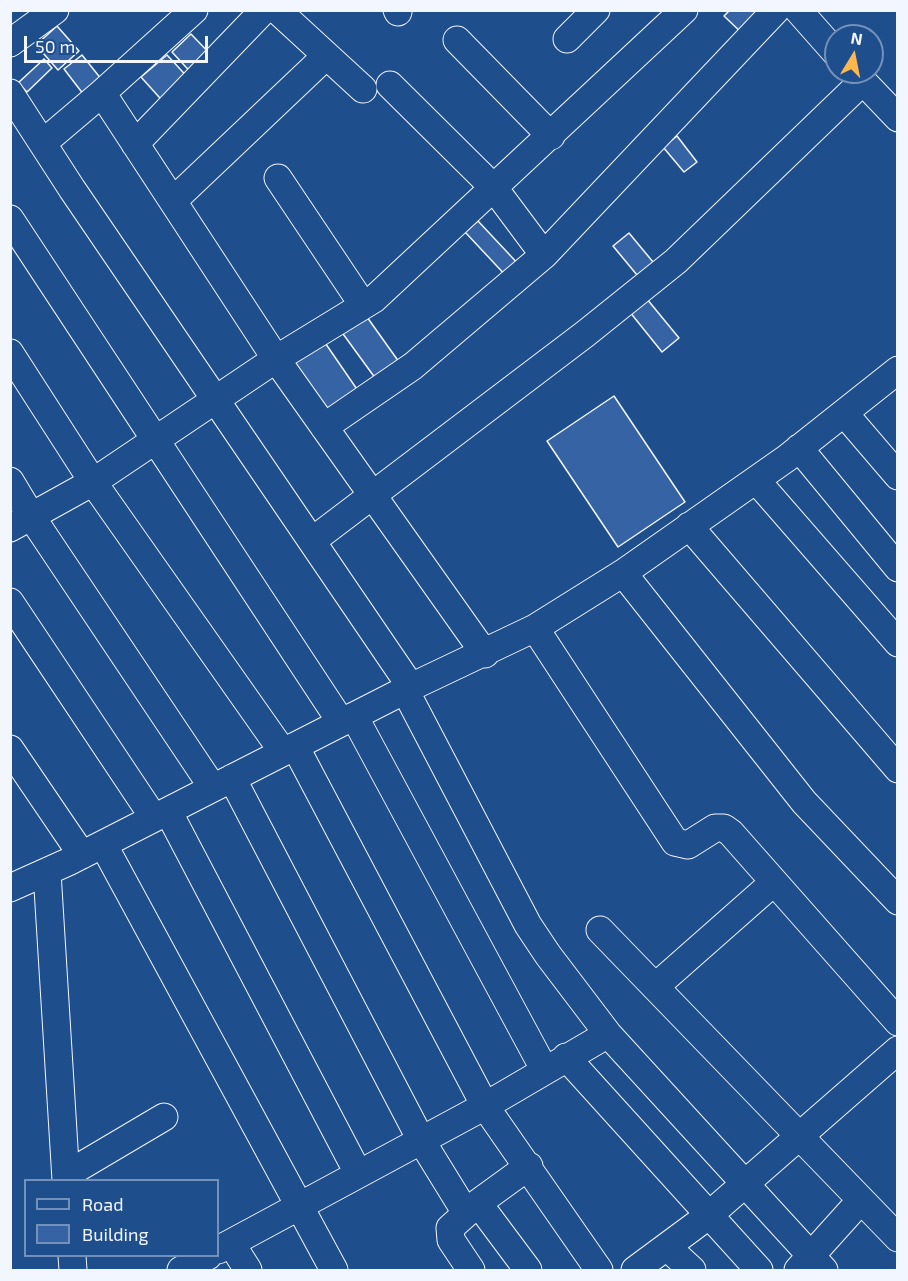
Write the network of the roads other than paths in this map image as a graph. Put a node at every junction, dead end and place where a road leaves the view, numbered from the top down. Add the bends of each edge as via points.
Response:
1 (55, 10) edge
2 (194, 10) edge
3 (264, 10) edge
4 (277, 10) edge
5 (596, 10) edge
6 (684, 10) edge
7 (776, 10) edge
8 (798, 10) edge
9 (567, 39) dead end
10 (824, 39) edge
11 (457, 40) dead end
12 (10, 43) edge
13 (326, 56) junction
14 (851, 84) edge
15 (865, 84) edge
16 (390, 85) dead end
17 (363, 89) dead end
18 (10, 93) edge
19 (102, 93) junction
20 (897, 118) edge
21 (19, 128) edge
22 (551, 136) junction
23 (43, 143) junction
24 (135, 144) junction
25 (278, 178) dead end
26 (494, 188) junction
27 (172, 201) junction
28 (10, 219) edge
29 (544, 255) junction
30 (363, 305) junction
31 (10, 353) edge
32 (276, 359) junction
33 (897, 370) edge
34 (216, 399) junction
35 (844, 413) junction
36 (324, 427) junction
37 (155, 441) junction
38 (799, 448) junction
39 (897, 476) edge
40 (756, 480) junction
41 (10, 481) edge
42 (93, 482) junction
43 (372, 496) junction
44 (21, 522) edge
45 (689, 526) junction
46 (312, 541) junction
47 (897, 568) edge
48 (623, 573) junction
49 (10, 602) edge
50 (535, 628) junction
51 (897, 643) edge
52 (485, 654) junction
53 (408, 688) junction
54 (348, 719) junction
55 (10, 749) edge
56 (289, 749) junction
57 (897, 769) edge
58 (223, 783) junction
59 (161, 814) junction
60 (93, 849) junction
61 (46, 872) junction
62 (774, 882) junction
63 (10, 888) edge
64 (897, 901) edge
65 (600, 930) dead end
66 (655, 987) junction
67 (897, 1022) edge
68 (608, 1034) junction
69 (897, 1050) edge
70 (555, 1063) junction
71 (485, 1106) junction
72 (164, 1117) dead end
73 (801, 1138) junction
74 (421, 1140) junction
75 (529, 1166) junction
76 (358, 1173) junction
77 (66, 1178) edge
78 (745, 1184) junction
79 (861, 1200) junction
80 (299, 1206) junction
81 (472, 1208) junction
82 (708, 1216) junction
83 (897, 1238) edge
84 (667, 1246) junction
85 (219, 1250) edge
86 (206, 1257) edge
87 (811, 1266) edge
88 (181, 1270) edge
89 (248, 1270) edge
90 (334, 1270) edge
91 (471, 1270) edge
92 (528, 1270) edge
93 (600, 1270) edge
94 (635, 1270) edge
95 (692, 1270) edge
96 (759, 1270) edge

1 - 12 street
2 - 19 street
3 - 24 street
4 - 13 street
5 - 9 street
6 - 22 street
7 - 29 street
8 - 10 street
11 - 22 street
13 - 17 street
13 - 27 street
14 - 43 street via 676,261
15 - 20 street
16 - 26 street
18 - 21 street
19 - 23 street
19 - 24 street
21 - 23 street
22 - 26 street
23 - 34 street
24 - 27 street
25 - 30 street
26 - 29 street
26 - 30 street
27 - 32 street
28 - 37 street
29 - 36 street via 413,366
30 - 32 street
31 - 42 street
32 - 34 street
32 - 36 street
33 - 35 street
34 - 37 street
34 - 46 street
35 - 38 street
35 - 39 street
36 - 43 street
37 - 42 street
37 - 54 street
38 - 40 street
38 - 47 street
40 - 45 street
40 - 51 street
41 - 44 street
42 - 44 street
42 - 56 street
43 - 46 street
43 - 52 street
44 - 58 street
45 - 48 street
45 - 57 street
46 - 53 street
48 - 50 street
48 - 64 street via 804,802
49 - 59 street
50 - 52 street
50 - 62 street via 675,842 688,845 715,828 724,828
52 - 53 street
53 - 54 street
53 - 68 street via 528,925
54 - 56 street
54 - 70 street
55 - 60 street
56 - 58 street
56 - 71 street
58 - 59 street
58 - 74 street
59 - 60 street
59 - 76 street
60 - 61 street
60 - 80 street
61 - 63 street
61 - 77 street
62 - 66 street
62 - 67 street
65 - 66 street
66 - 73 street
68 - 70 street
68 - 78 street
69 - 73 street
70 - 71 street
70 - 82 street
71 - 74 street
71 - 75 street
72 - 77 street
73 - 78 street
73 - 79 street
74 - 76 street
74 - 81 street
75 - 81 street
75 - 93 street
76 - 80 street
78 - 82 street
78 - 87 street
79 - 83 street
79 - 87 street
80 - 85 street
80 - 90 street
81 - 91 street via 452,1224 449,1234
81 - 92 street
82 - 84 street
82 - 96 street
84 - 94 street
84 - 95 street
85 - 89 street
86 - 88 street

